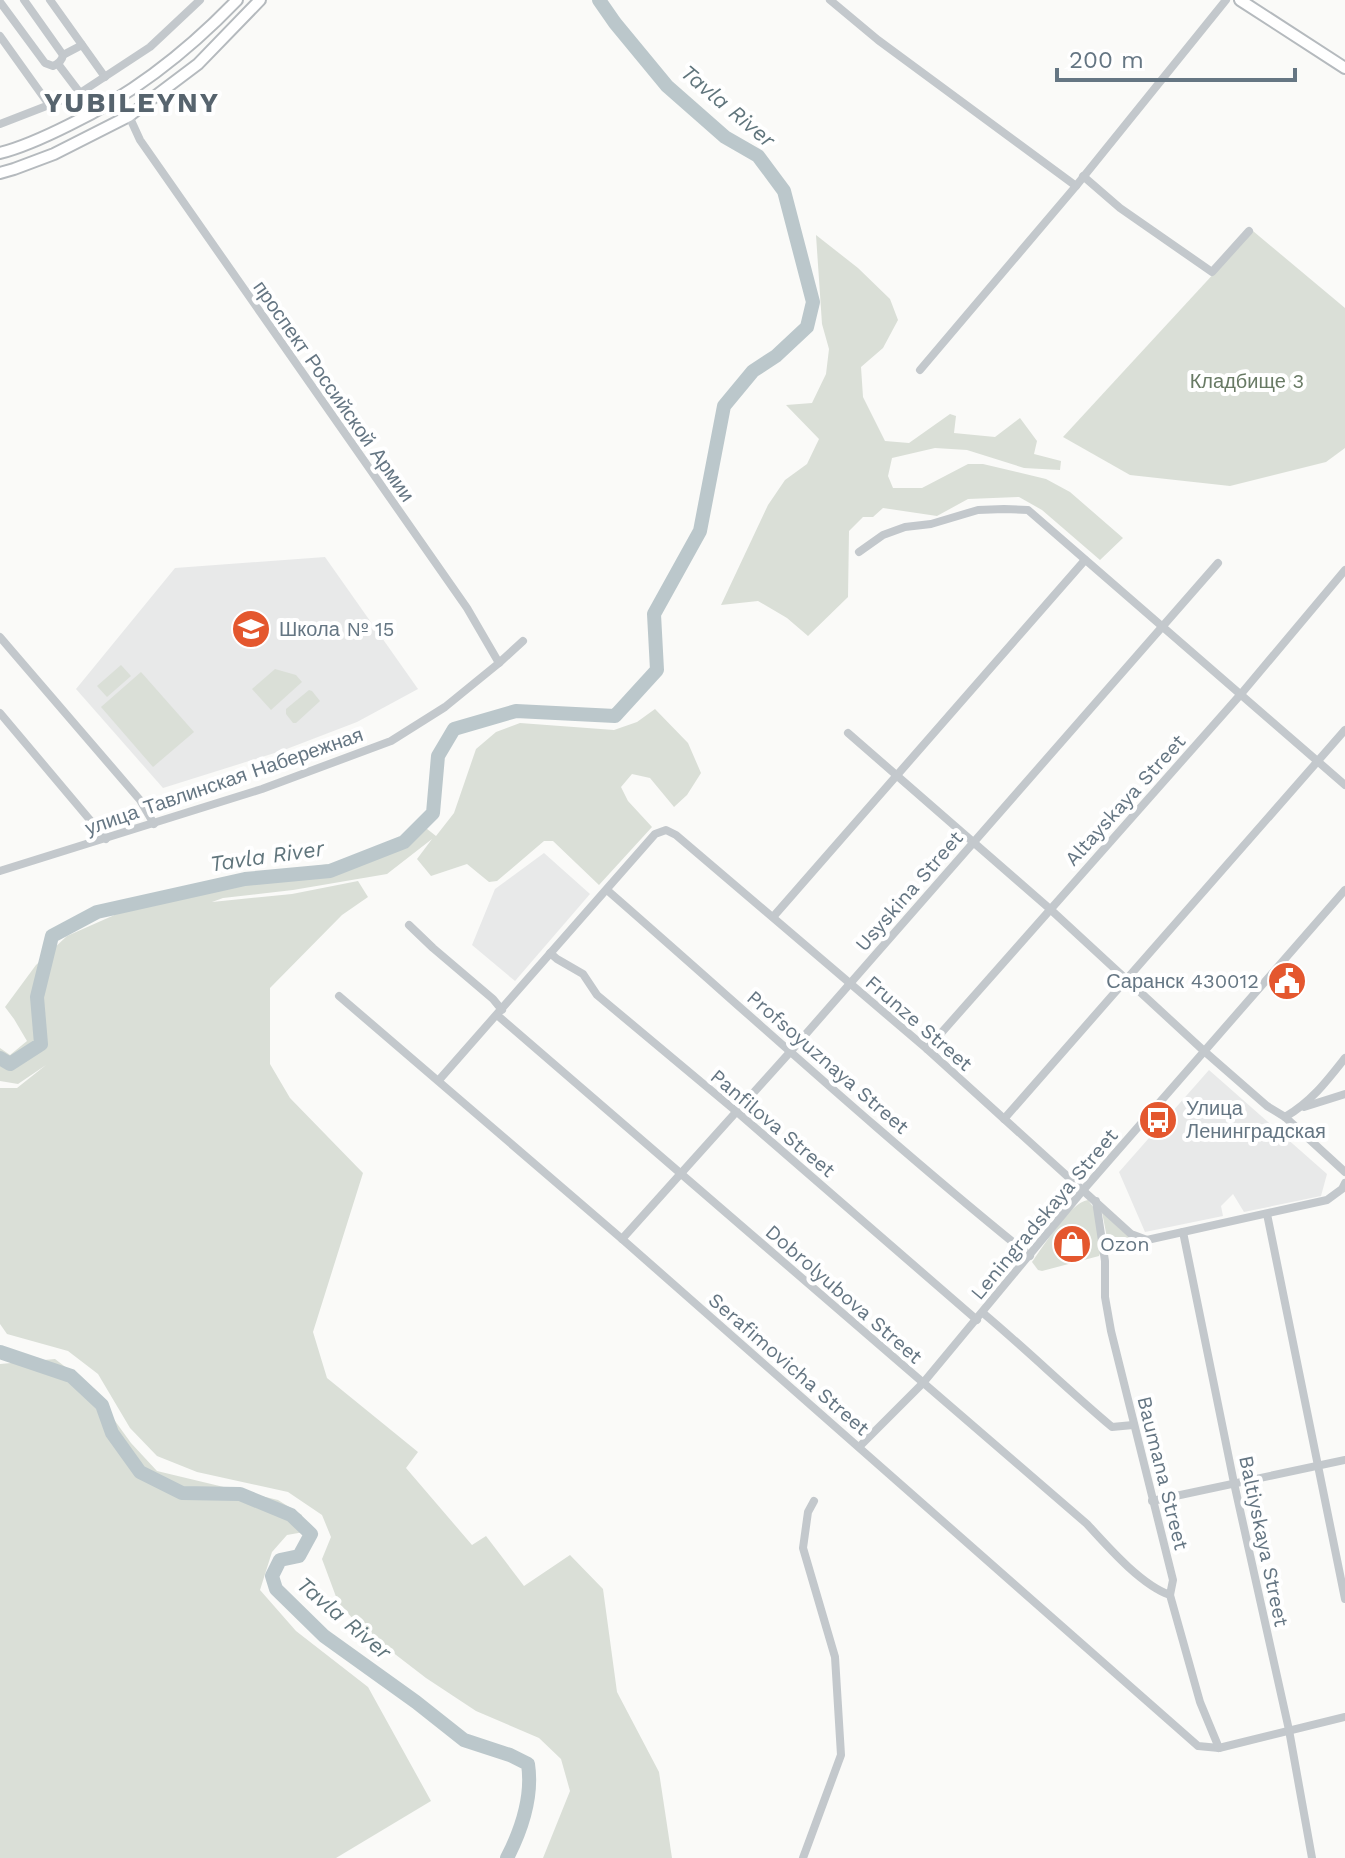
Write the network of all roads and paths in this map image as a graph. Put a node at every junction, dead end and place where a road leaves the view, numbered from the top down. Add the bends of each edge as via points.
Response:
1 (24, 0) edge
2 (50, 0) edge
3 (200, 0) edge
4 (237, 0) edge
5 (260, 0) edge
6 (830, 0) edge
7 (1226, 0) edge
8 (1240, 0) edge
9 (0, 2) edge
10 (0, 36) edge
11 (82, 45) junction
12 (63, 55) junction
13 (58, 64) junction
14 (1345, 68) edge
15 (105, 77) junction
16 (80, 93) junction
17 (50, 106) junction
18 (129, 116) junction
19 (0, 124) edge
20 (0, 153) edge
21 (0, 173) edge
22 (1083, 176) junction
23 (1076, 186) junction
24 (1249, 231) dead end
25 (920, 370) dead end
26 (859, 552) dead end
27 (1085, 560) junction
28 (1218, 563) dead end
29 (1345, 570) edge
30 (1163, 626) junction
31 (0, 637) edge
32 (523, 641) dead end
33 (499, 663) junction
34 (1241, 694) junction
35 (0, 713) edge
36 (1345, 730) edge
37 (848, 733) dead end
38 (1319, 760) junction
39 (896, 775) junction
40 (1345, 785) edge
41 (154, 824) junction
42 (106, 839) junction
43 (974, 842) junction
44 (0, 871) edge
45 (607, 890) junction
46 (1345, 890) edge
47 (1050, 909) junction
48 (773, 917) junction
49 (409, 925) dead end
50 (550, 953) junction
51 (1126, 980) junction
52 (849, 984) junction
53 (339, 996) dead end
54 (499, 1012) junction
55 (927, 1049) junction
56 (791, 1051) junction
57 (1204, 1051) junction
58 (1345, 1058) edge
59 (439, 1080) junction
60 (1345, 1094) edge
61 (1300, 1108) junction
62 (737, 1112) junction
63 (1285, 1117) junction
64 (1004, 1119) junction
65 (1345, 1172) edge
66 (680, 1174) junction
67 (1084, 1189) junction
68 (1344, 1189) edge
69 (1096, 1200) junction
70 (1267, 1214) junction
71 (1183, 1232) junction
72 (622, 1239) junction
73 (1030, 1256) junction
74 (980, 1316) junction
75 (923, 1383) junction
76 (1133, 1425) junction
77 (859, 1447) junction
78 (1345, 1460) edge
79 (1318, 1465) junction
80 (1234, 1483) junction
81 (814, 1501) dead end
82 (1152, 1501) junction
83 (1170, 1595) junction
84 (1345, 1599) edge
85 (1345, 1717) edge
86 (1289, 1730) junction
87 (1219, 1748) junction
88 (803, 1858) edge
89 (1312, 1858) edge

1 - 12 street
2 - 11 street
3 - 15 street via 150,47
4 - 20 main road via 186,50 118,100 42,139
5 - 18 main road via 198,64
6 - 23 street
7 - 22 street
8 - 14 main road
9 - 13 street via 45,63
10 - 17 street
11 - 12 street
11 - 15 street
12 - 13 street
13 - 16 street
15 - 16 street
16 - 17 street
17 - 19 street
18 - 21 main road via 54,154
18 - 33 street, проспект Российской Армии via 140,140 467,608
22 - 23 street
22 - 24 street via 1212,272
23 - 25 street
26 - 27 street via 905,527 978,510 1028,510
27 - 30 street
27 - 39 street
28 - 30 street, Usyskina Street
29 - 34 street, Altayskaya Street
30 - 34 street
30 - 43 street, Usyskina Street
31 - 41 street via 140,800
32 - 33 street, улица Тавлинская Набережная
33 - 41 street, улица Тавлинская Набережная via 445,707 391,741
34 - 38 street
34 - 47 street, Altayskaya Street
35 - 42 street
36 - 38 street
37 - 39 street
38 - 40 street
38 - 51 street
39 - 43 street
39 - 48 street
41 - 42 street, улица Тавлинская Набережная
42 - 44 street, улица Тавлинская Набережная
43 - 47 street
43 - 52 street, Usyskina Street
45 - 48 street, Frunze Street via 655,834 670,831
45 - 50 street
45 - 56 street, Profsoyuznaya Street
46 - 57 street, Leningradskaya Street
47 - 51 street
47 - 55 street, Altayskaya Street
48 - 52 street, Frunze Street
49 - 54 street, Dobrolyubova Street via 493,999
50 - 54 street
50 - 62 street, Panfilova Street via 583,974 597,995
51 - 57 street
51 - 64 street
52 - 55 street, Frunze Street
52 - 56 street, Usyskina Street
53 - 59 street, Serafimovicha Street
54 - 59 street
54 - 66 street, Dobrolyubova Street
55 - 64 street, Frunze Street
56 - 62 street, Usyskina Street
56 - 73 street, Profsoyuznaya Street
57 - 63 street
57 - 67 street, Leningradskaya Street
58 - 61 street
59 - 72 street, Serafimovicha Street
60 - 61 street
61 - 63 street
62 - 66 street, Usyskina Street
62 - 74 street, Panfilova Street
63 - 65 street
64 - 67 street, Frunze Street
66 - 72 street, Usyskina Street
66 - 75 street, Dobrolyubova Street
67 - 69 street, Frunze Street
67 - 73 street, Leningradskaya Street
68 - 70 street via 1327,1200
69 - 71 street, Frunze Street via 1131,1234 1147,1240
69 - 76 street, Baumana Street via 1105,1297
70 - 71 street
70 - 79 street
71 - 80 street, Baltiyskaya Street
72 - 77 street, Serafimovicha Street
73 - 74 street, Leningradskaya Street
74 - 75 street, Leningradskaya Street
74 - 76 street, Panfilova Street via 1023,1346 1112,1427
75 - 77 street, Leningradskaya Street
75 - 83 street, Dobrolyubova Street via 1087,1524 1121,1561
76 - 82 street, Baumana Street
77 - 87 street, Serafimovicha Street via 1198,1746
78 - 79 street
79 - 80 street
79 - 84 street
80 - 82 street
80 - 86 street, Baltiyskaya Street
81 - 88 street via 803,1548 835,1657 841,1755
82 - 83 street, Baumana Street via 1173,1580
83 - 87 street, Baumana Street via 1200,1702
85 - 86 street
86 - 87 street
86 - 89 street, Baltiyskaya Street

